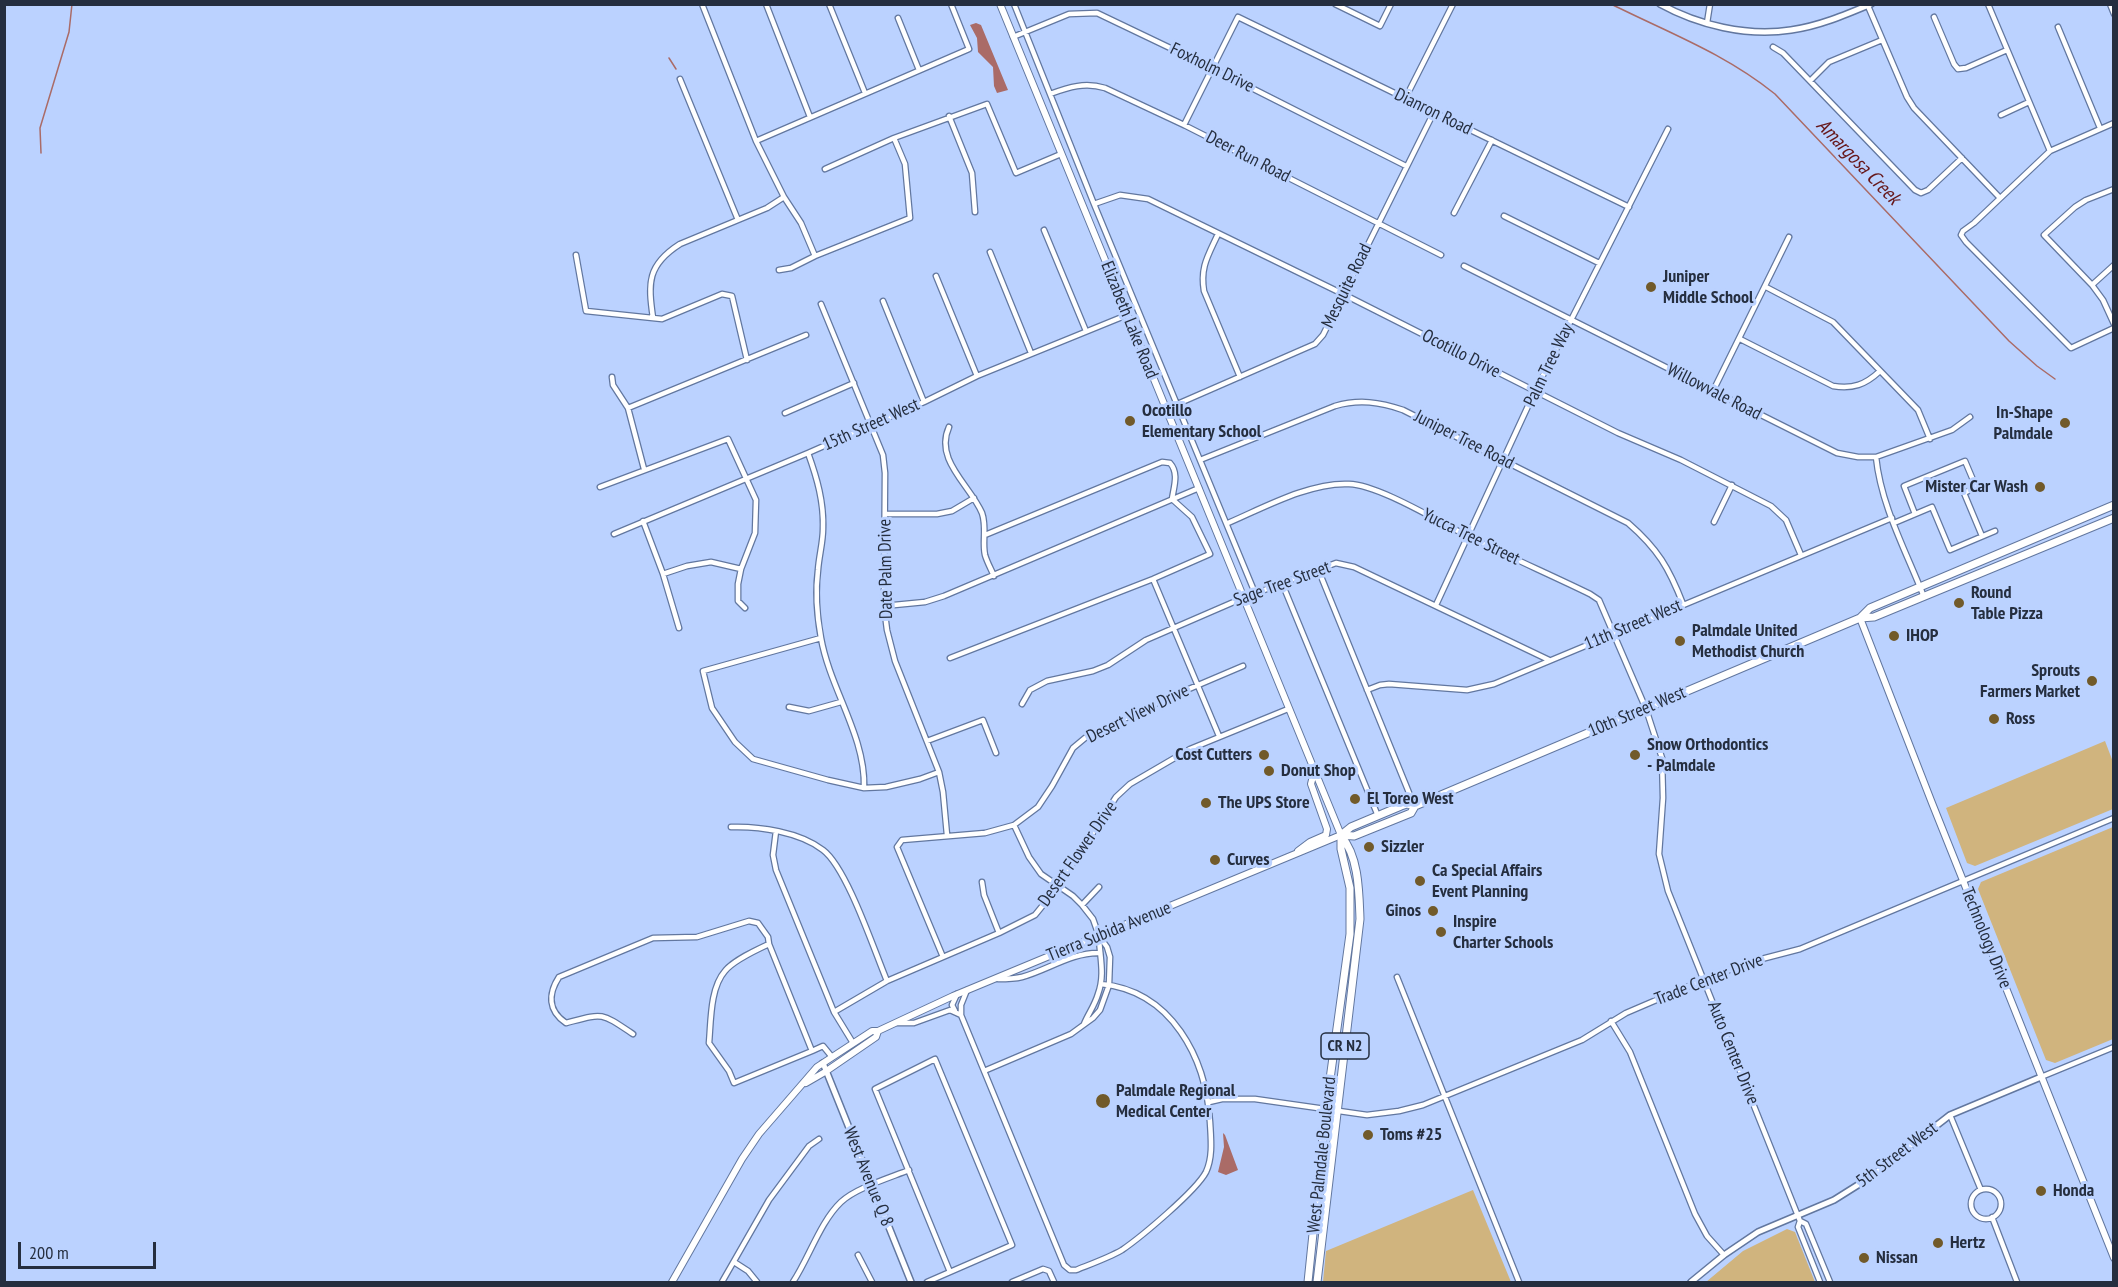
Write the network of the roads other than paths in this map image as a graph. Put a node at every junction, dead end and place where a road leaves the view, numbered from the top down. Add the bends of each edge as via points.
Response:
1 (702, 4) edge
2 (766, 4) edge
3 (829, 4) edge
4 (951, 4) edge
5 (1000, 4) edge
6 (1014, 4) edge
7 (1335, 4) edge
8 (1391, 4) edge
9 (1453, 4) edge
10 (1660, 4) edge
11 (1710, 4) edge
12 (1988, 4) edge
13 (2110, 4) edge
14 (1869, 5) edge
15 (2114, 14) edge
16 (1934, 17) dead end
17 (898, 18) dead end
18 (1707, 23) junction
19 (2058, 27) dead end
20 (1025, 32) junction
21 (1013, 37) junction
22 (1882, 40) junction
23 (1773, 47) dead end
24 (2007, 50) junction
25 (1212, 68) junction
26 (919, 70) junction
27 (680, 79) dead end
28 (1810, 81) junction
29 (865, 93) junction
30 (1050, 94) junction
31 (1405, 99) junction
32 (2029, 102) junction
33 (1434, 112) junction
34 (2001, 115) dead end
35 (949, 116) junction
36 (810, 117) junction
37 (2114, 123) edge
38 (1184, 125) junction
39 (2100, 128) junction
40 (1668, 129) dead end
41 (894, 138) junction
42 (1491, 140) junction
43 (756, 141) junction
44 (2050, 151) junction
45 (1061, 154) junction
46 (1962, 158) junction
47 (1406, 166) junction
48 (825, 169) dead end
49 (2114, 189) edge
50 (784, 197) junction
51 (2000, 198) junction
52 (1094, 204) junction
53 (1629, 207) junction
54 (975, 212) dead end
55 (1454, 213) dead end
56 (1504, 216) dead end
57 (738, 220) junction
58 (1378, 223) junction
59 (1044, 230) dead end
60 (1218, 234) junction
61 (1789, 237) dead end
62 (990, 252) dead end
63 (576, 255) dead end
64 (1441, 255) dead end
65 (815, 256) junction
66 (1599, 263) junction
67 (2114, 265) edge
68 (1464, 266) dead end
69 (779, 270) dead end
70 (936, 276) dead end
71 (2092, 285) junction
72 (1766, 287) junction
73 (1343, 294) junction
74 (883, 301) dead end
75 (821, 304) dead end
76 (1127, 315) junction
77 (653, 318) junction
78 (1570, 321) junction
79 (2114, 324) edge
80 (2114, 328) edge
81 (1086, 331) junction
82 (806, 335) dead end
83 (1740, 339) junction
84 (1031, 353) junction
85 (747, 360) junction
86 (1880, 371) junction
87 (977, 376) junction
88 (612, 377) dead end
89 (1240, 377) junction
90 (854, 383) junction
91 (1713, 391) junction
92 (1535, 392) junction
93 (924, 402) junction
94 (1178, 404) junction
95 (628, 408) junction
96 (1166, 409) junction
97 (785, 413) dead end
98 (1970, 417) dead end
99 (870, 425) junction
100 (949, 428) dead end
101 (1930, 439) junction
102 (808, 453) junction
103 (1876, 457) junction
104 (1200, 460) junction
105 (1503, 460) junction
106 (644, 470) junction
107 (747, 477) junction
108 (1732, 485) junction
109 (600, 488) dead end
110 (1198, 488) junction
111 (974, 498) junction
112 (1172, 499) junction
113 (2114, 505) edge
114 (885, 514) junction
115 (1915, 514) junction
116 (2114, 518) edge
117 (643, 521) junction
118 (1893, 521) junction
119 (1714, 522) dead end
120 (1228, 523) junction
121 (1995, 531) dead end
122 (614, 534) dead end
123 (985, 535) junction
124 (1468, 536) junction
125 (1982, 536) junction
126 (1801, 555) junction
127 (741, 569) junction
128 (1318, 569) junction
129 (663, 574) junction
130 (994, 576) junction
131 (1153, 579) junction
132 (1282, 583) junction
133 (1921, 588) junction
134 (1255, 593) junction
135 (1924, 597) junction
136 (1242, 598) junction
137 (1683, 604) junction
138 (1436, 605) junction
139 (884, 606) junction
140 (745, 608) dead end
141 (1860, 618) junction
142 (679, 628) dead end
143 (1174, 628) junction
144 (1614, 634) junction
145 (821, 638) junction
146 (950, 658) dead end
147 (1549, 660) junction
148 (1243, 666) dead end
149 (1197, 685) junction
150 (1367, 690) junction
151 (841, 702) junction
152 (1022, 704) dead end
153 (789, 707) dead end
154 (1288, 709) junction
155 (1646, 709) junction
156 (1219, 736) junction
157 (927, 741) junction
158 (996, 753) dead end
159 (939, 772) junction
160 (1314, 772) junction
161 (864, 788) junction
162 (1415, 806) junction
163 (1378, 816) junction
164 (2114, 818) edge
165 (1014, 825) junction
166 (731, 827) dead end
167 (776, 831) junction
168 (1341, 835) junction
169 (947, 836) junction
170 (1292, 856) junction
171 (1963, 881) junction
172 (982, 882) dead end
173 (1099, 886) dead end
174 (1058, 888) junction
175 (1082, 905) junction
176 (1359, 928) junction
177 (1350, 929) junction
178 (999, 933) junction
179 (1099, 936) junction
180 (769, 944) junction
181 (1100, 952) junction
182 (943, 957) junction
183 (1397, 977) dead end
184 (992, 980) junction
185 (1703, 980) junction
186 (887, 981) junction
187 (1101, 984) junction
188 (1109, 985) junction
189 (967, 990) junction
190 (957, 994) junction
191 (955, 1011) junction
192 (834, 1012) junction
193 (961, 1015) junction
194 (1611, 1021) junction
195 (894, 1022) junction
196 (1084, 1024) junction
197 (878, 1031) junction
198 (633, 1034) dead end
199 (853, 1043) junction
200 (2114, 1047) edge
201 (812, 1051) junction
202 (832, 1056) junction
203 (823, 1063) junction
204 (984, 1071) junction
205 (825, 1072) junction
206 (2041, 1077) junction
207 (802, 1085) junction
208 (1445, 1096) junction
209 (1209, 1102) junction
210 (1326, 1108) junction
211 (1338, 1111) junction
212 (1950, 1115) junction
213 (819, 1138) dead end
214 (909, 1170) junction
215 (872, 1186) junction
216 (1981, 1190) junction
217 (1799, 1218) junction
218 (1992, 1218) junction
219 (858, 1255) dead end
220 (1724, 1255) junction
221 (2114, 1258) edge
222 (734, 1262) junction
223 (950, 1272) junction
224 (672, 1282) edge
225 (722, 1282) edge
226 (757, 1282) edge
227 (793, 1282) edge
228 (872, 1282) edge
229 (911, 1282) edge
230 (927, 1282) edge
231 (1012, 1282) edge
232 (1054, 1282) edge
233 (1308, 1282) edge
234 (1317, 1282) edge
235 (1519, 1282) edge
236 (1691, 1282) edge
237 (1820, 1282) edge
238 (1830, 1282) edge
239 (2017, 1282) edge

1 - 43 street
2 - 36 street
3 - 29 street
4 - 26 street via 969,49
5 - 21 main road, Elizabeth Lake Road / CR N2
6 - 20 street
7 - 8 street via 1380,26
9 - 31 street
10 - 18 street
11 - 18 street
12 - 24 street
13 - 15 street
14 - 18 street via 1835,19 1790,30 1770,32
14 - 22 street
16 - 24 street via 1958,69
17 - 26 street
19 - 39 street
20 - 21 street, Foxholm Drive
20 - 25 street, Foxholm Drive via 1069,14 1097,13
20 - 30 street
21 - 45 main road, Elizabeth Lake Road / CR N2
22 - 28 street via 1829,62
22 - 46 street via 1914,108
23 - 28 street
24 - 32 street
25 - 31 street, Dianron Road via 1238,17
25 - 38 street
25 - 47 street, Foxholm Drive
26 - 29 street
27 - 57 street
28 - 46 street via 1921,193
29 - 36 street
30 - 38 street, Deer Run Road via 1093,84
30 - 52 street
31 - 33 street, Dianron Road
32 - 34 street
32 - 44 street
33 - 42 street, Dianron Road
33 - 47 street, Mesquite Road
35 - 41 street
35 - 45 street via 987,104 1016,173
35 - 54 street via 972,172
36 - 43 street
37 - 39 street
38 - 58 street, Deer Run Road
39 - 44 street
40 - 53 street, Palm Tree Way
41 - 48 street
41 - 65 street via 905,164 910,218
42 - 53 street, Dianron Road
42 - 55 street
43 - 50 street
44 - 51 street
45 - 76 main road, Elizabeth Lake Road / CR N2
46 - 51 street
47 - 58 street, Mesquite Road
49 - 71 street via 2075,207 2044,235
50 - 57 street
50 - 65 street
51 - 80 street via 1963,231 1966,242 2071,348
52 - 60 street, Ocotillo Drive via 1120,195 1148,199
52 - 94 street
53 - 66 street, Palm Tree Way
56 - 66 street
57 - 77 street via 669,251 651,276
58 - 64 street, Deer Run Road
58 - 73 street, Mesquite Road
59 - 81 street
60 - 73 street, Ocotillo Drive
60 - 89 street via 1205,261 1204,291
61 - 72 street
62 - 84 street
63 - 77 street via 585,311
65 - 69 street
66 - 78 street, Palm Tree Way
67 - 71 street
68 - 78 street, Willowvale Road
70 - 87 street
71 - 79 street
72 - 83 street
72 - 86 street via 1833,322
73 - 89 street, Mesquite Road via 1315,344
73 - 92 street, Ocotillo Drive
74 - 93 street
75 - 90 street, Date Palm Drive
76 - 81 street, 15th Street West
76 - 96 main road, Elizabeth Lake Road / CR N2
77 - 85 street via 662,319 722,294 732,296
78 - 91 street, Willowvale Road
78 - 92 street, Palm Tree Way
81 - 84 street, 15th Street West
82 - 85 street
83 - 86 street via 1833,386 1860,386
83 - 91 street
84 - 87 street, 15th Street West
85 - 95 street
86 - 101 street via 1918,410
87 - 93 street, 15th Street West
88 - 95 street
89 - 94 street, Mesquite Road
90 - 97 street
90 - 99 street, Date Palm Drive
91 - 103 street, Willowvale Road via 1837,453
92 - 105 street, Palm Tree Way
92 - 108 street, Ocotillo Drive
93 - 99 street, 15th Street West
94 - 96 street, Mesquite Road
94 - 104 street
95 - 106 street
96 - 110 main road, Elizabeth Lake Road / CR N2
98 - 101 street, Willowvale Road via 1953,430
99 - 102 street, 15th Street West
99 - 114 street, Date Palm Drive via 883,455
100 - 111 street via 944,439 950,465
101 - 103 street, Willowvale Road
102 - 107 street, 15th Street West
102 - 145 street via 823,513 816,603
103 - 118 street via 1879,482
104 - 105 street, Juniper Tree Road via 1335,406 1359,402 1376,402 1403,410
104 - 120 street
105 - 124 street, Palm Tree Way
105 - 137 street, Juniper Tree Road via 1628,523 1663,560
106 - 107 street via 728,439
106 - 109 street
107 - 117 street, 15th Street West
107 - 127 street via 756,500 755,533
108 - 119 street
108 - 126 street, Ocotillo Drive via 1771,506 1786,520
110 - 112 street
110 - 136 main road, Elizabeth Lake Road / CR N2
111 - 114 street via 952,511 937,514
111 - 123 street via 983,516
112 - 123 street via 1174,468 1162,462
112 - 130 street
112 - 131 street via 1192,517 1210,554
113 - 133 main road, 10th Street West
114 - 139 street, Date Palm Drive
115 - 118 street, 11th Street West
115 - 125 street, 11th Street West via 1932,507 1950,550
115 - 125 street via 1904,486 1965,461 1976,488 1964,493
116 - 135 main road, 10th Street West
117 - 122 street, 15th Street West
117 - 129 street
118 - 126 street, 11th Street West
118 - 133 street
120 - 124 street, Yucca Tree Street via 1288,497 1350,484 1376,491
120 - 134 street
121 - 125 street
123 - 130 street via 985,553
124 - 138 street, Palm Tree Way
124 - 144 street, Yucca Tree Street via 1599,600
126 - 137 street, 11th Street West
127 - 129 street via 711,562
127 - 140 street via 738,601
128 - 132 street, Sage Tree Street
128 - 138 street, Sage Tree Street via 1336,563 1354,567
128 - 150 street
129 - 142 street
130 - 139 street via 925,602
131 - 143 street
131 - 146 street
132 - 134 street, Sage Tree Street
132 - 163 street
133 - 135 street
133 - 141 main road, 10th Street West via 1870,608
134 - 136 street, Sage Tree Street
135 - 141 main road, 10th Street West via 1874,617
136 - 143 street, Sage Tree Street
136 - 154 main road, Elizabeth Lake Road / CR N2
137 - 144 street, 11th Street West
138 - 147 street, Sage Tree Street
139 - 157 street, Date Palm Drive via 895,661
141 - 155 main road, 10th Street West
141 - 171 main road, Technology Drive
143 - 149 street
143 - 152 street, Sage Tree Street via 1146,640 1108,665 1047,681 1030,690
144 - 147 street, 11th Street West
144 - 155 street, Yucca Tree Street
145 - 151 street
145 - 161 street via 703,671 712,708 735,742 753,759
147 - 150 street, 11th Street West via 1480,688 1389,684
148 - 149 street, Desert View Drive
149 - 156 street
149 - 165 street, Desert View Drive via 1085,738 1072,748 1038,807
150 - 162 street
151 - 153 street via 809,711
151 - 161 street via 861,755
154 - 156 street, Desert Flower Drive
154 - 160 main road, Elizabeth Lake Road / CR N2
155 - 162 main road, 10th Street West
155 - 185 street, Auto Center Drive via 1662,758 1662,873
156 - 174 street, Desert Flower Drive via 1138,778 1122,791
157 - 158 street via 983,720
157 - 159 street, Date Palm Drive
159 - 161 street via 886,787
159 - 169 street, Date Palm Drive
160 - 168 main road, Elizabeth Lake Road / CR N2
160 - 170 main road via 1311,784 1326,835
162 - 163 main road, 10th Street West via 1407,804
162 - 168 main road, 10th Street West via 1411,813 1354,836
163 - 168 main road, 10th Street West
164 - 171 street, Trade Center Drive
165 - 169 street, Desert View Drive via 985,833
165 - 174 street via 1036,868
166 - 167 street
167 - 186 street via 808,840 839,867
167 - 192 street via 776,870
168 - 170 main road, Tierra Subida Avenue
168 - 176 main road, West Palmdale Boulevard / CR N2 via 1348,844 1356,874
168 - 177 main road, West Palmdale Boulevard / CR N2 via 1350,888
169 - 182 street, Desert View Drive via 902,840 897,847
170 - 179 main road, Tierra Subida Avenue
171 - 185 street, Trade Center Drive via 1800,949
171 - 206 main road, Technology Drive
172 - 178 street
173 - 175 street
174 - 175 street
174 - 178 street, Desert Flower Drive via 1035,915
175 - 179 street
176 - 177 main road
176 - 211 main road, West Palmdale Boulevard / CR N2
177 - 210 main road, West Palmdale Boulevard / CR N2
178 - 182 street, Desert Flower Drive
179 - 181 street
179 - 184 main road, Tierra Subida Avenue
179 - 188 street via 1110,957
180 - 198 street via 758,923 749,921 697,937 653,938 559,977 550,1002 558,1017 566,1023 596,1014 607,1016
180 - 201 street
180 - 201 street via 722,976 709,1043 734,1083
181 - 184 street via 1090,952 1022,977
181 - 187 street
182 - 186 street, Desert Flower Drive
183 - 208 street
184 - 189 main road, Tierra Subida Avenue
185 - 194 street, Trade Center Drive
185 - 217 street, Auto Center Drive
186 - 192 street, Desert Flower Drive
187 - 188 street
187 - 196 street
188 - 196 street via 1100,1010
188 - 209 street via 1154,1004 1177,1024 1193,1053
189 - 190 main road, Tierra Subida Avenue
189 - 193 street
190 - 191 street via 952,1005
190 - 195 main road, Tierra Subida Avenue
191 - 193 street
191 - 195 street via 914,1023
192 - 199 street
193 - 204 street
194 - 208 street, Trade Center Drive via 1582,1040
194 - 220 street via 1630,1052 1695,1214
195 - 197 main road, Tierra Subida Avenue
196 - 204 street via 1071,1034
197 - 199 main road, Tierra Subida Avenue
197 - 205 main road, Tierra Subida Avenue via 876,1037
199 - 202 main road, Tierra Subida Avenue
200 - 206 street, 5th Street West
201 - 202 street via 824,1046
202 - 203 main road, Tierra Subida Avenue
203 - 205 street, West Avenue Q 8
203 - 207 main road, Tierra Subida Avenue
204 - 209 street via 1064,1265 1070,1270 1122,1250 1199,1183 1210,1159
205 - 207 main road, Tierra Subida Avenue
205 - 215 street, West Avenue Q 8
206 - 212 street, 5th Street West
206 - 221 main road, Technology Drive
207 - 224 main road, Tierra Subida Avenue via 748,1150
208 - 211 street, Trade Center Drive via 1396,1112
208 - 235 street
209 - 210 street, Trade Center Drive via 1255,1099
210 - 211 street, Trade Center Drive
210 - 233 main road, West Palmdale Boulevard / CR N2
211 - 234 main road, West Palmdale Boulevard / CR N2
212 - 216 street
212 - 217 street, 5th Street West via 1869,1178
213 - 222 street via 769,1200
214 - 215 street
214 - 223 street
214 - 223 street via 875,1089 936,1059 1012,1245
215 - 227 street via 841,1202
215 - 229 street, West Avenue Q 8
216 - 218 street via 1992,1190 2000,1198 2000,1210
216 - 218 street via 1971,1202 1972,1209 1980,1217
217 - 220 street, 5th Street West via 1758,1232
217 - 237 street, Auto Center Drive via 1798,1227
217 - 238 street, Auto Center Drive via 1806,1224
218 - 239 street
219 - 228 street
220 - 236 street, 5th Street West
222 - 225 street
222 - 226 street
223 - 230 street
231 - 232 street via 1043,1269 1050,1272

